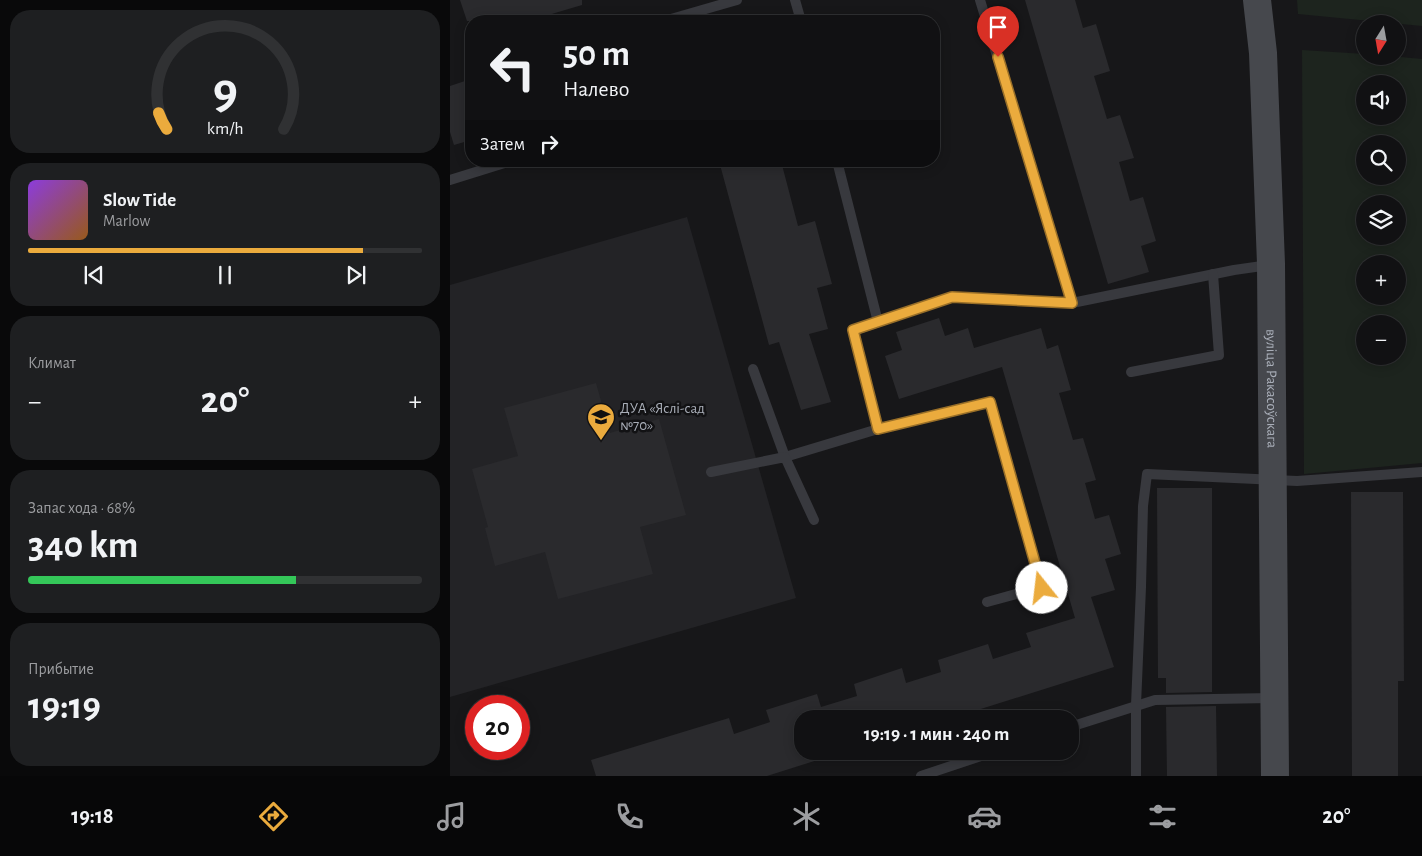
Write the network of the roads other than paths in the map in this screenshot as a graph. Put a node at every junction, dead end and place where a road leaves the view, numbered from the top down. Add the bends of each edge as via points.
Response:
1 (737, 0) edge
2 (796, 0) edge
3 (980, 0) edge
4 (1257, 0) edge
5 (685, 15) edge
6 (800, 15) edge
7 (492, 167) edge
8 (839, 167) edge
9 (450, 180) edge
10 (1271, 264) junction
11 (1213, 274) junction
12 (1072, 303) junction
13 (878, 322) junction
14 (752, 369) dead end
15 (1131, 372) dead end
16 (878, 429) junction
17 (785, 457) junction
18 (711, 472) dead end
19 (1422, 472) edge
20 (1273, 480) junction
21 (814, 520) dead end
22 (987, 602) dead end
23 (1274, 698) junction
24 (1136, 705) junction
25 (1079, 724) edge
26 (969, 760) edge
27 (922, 776) edge
28 (1136, 776) edge
29 (1275, 776) edge

1 - 5 lane
2 - 6 lane
3 - 12 lane
4 - 10 main road, вуліца Ракасоўскага via 1263,53
7 - 9 lane
8 - 13 lane
10 - 11 lane
10 - 20 main road, вуліца Ракасоўскага
11 - 12 lane
11 - 15 lane via 1219,355
12 - 13 lane via 952,297
13 - 16 lane via 853,330
14 - 17 lane
16 - 17 lane
16 - 22 lane via 990,402 1042,588
17 - 18 lane
17 - 21 lane
19 - 20 lane via 1297,482
20 - 23 main road, вуліца Ракасоўскага
20 - 24 lane via 1147,474
23 - 24 lane via 1155,700
23 - 29 main road, вуліца Ракасоўскага
24 - 25 lane
24 - 28 lane
26 - 27 lane

